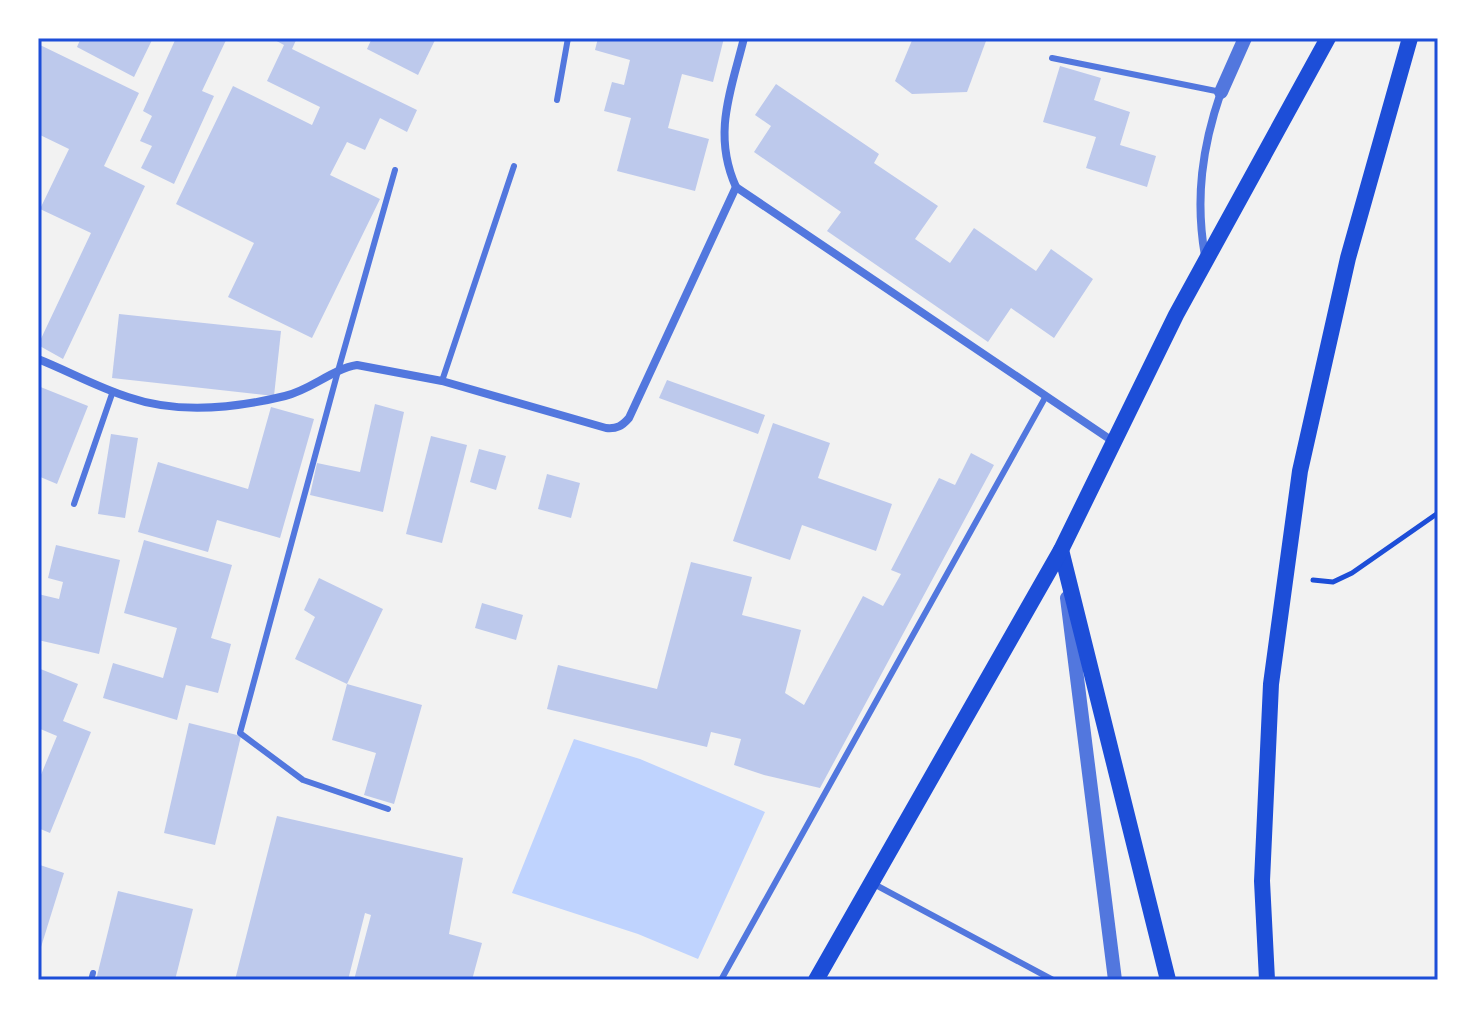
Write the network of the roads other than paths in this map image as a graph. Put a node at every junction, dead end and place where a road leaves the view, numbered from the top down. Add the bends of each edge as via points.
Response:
1 (568, 38) edge
2 (744, 38) edge
3 (1245, 38) edge
4 (1328, 38) edge
5 (1410, 38) edge
6 (1052, 58) dead end
7 (1221, 92) junction
8 (557, 100) dead end
9 (514, 166) dead end
10 (395, 170) dead end
11 (736, 187) junction
12 (1205, 260) junction
13 (38, 359) edge
14 (338, 371) junction
15 (442, 381) junction
16 (113, 391) junction
17 (1046, 396) junction
18 (1114, 442) junction
19 (74, 504) dead end
20 (1061, 550) junction
21 (388, 809) dead end
22 (872, 883) junction
23 (721, 980) edge
24 (816, 980) edge
25 (1053, 980) edge
26 (1115, 980) edge
27 (1168, 980) edge
28 (1267, 980) edge

1 - 8 lane
2 - 11 street via 723,124 725,158
3 - 7 street
4 - 12 main road
5 - 28 main road via 1327,343 1300,471 1271,684 1262,881
6 - 7 lane
7 - 12 street via 1200,181
9 - 15 lane
10 - 14 lane
11 - 15 street via 623,425 606,428
11 - 17 street
12 - 18 main road
13 - 16 street
14 - 15 street via 357,365
14 - 16 street via 288,396 242,404 170,405
14 - 21 lane via 240,733 303,780
16 - 19 lane
17 - 18 street
17 - 23 lane
18 - 20 main road
20 - 22 main road
20 - 26 street
20 - 27 main road
22 - 24 main road
22 - 25 lane

